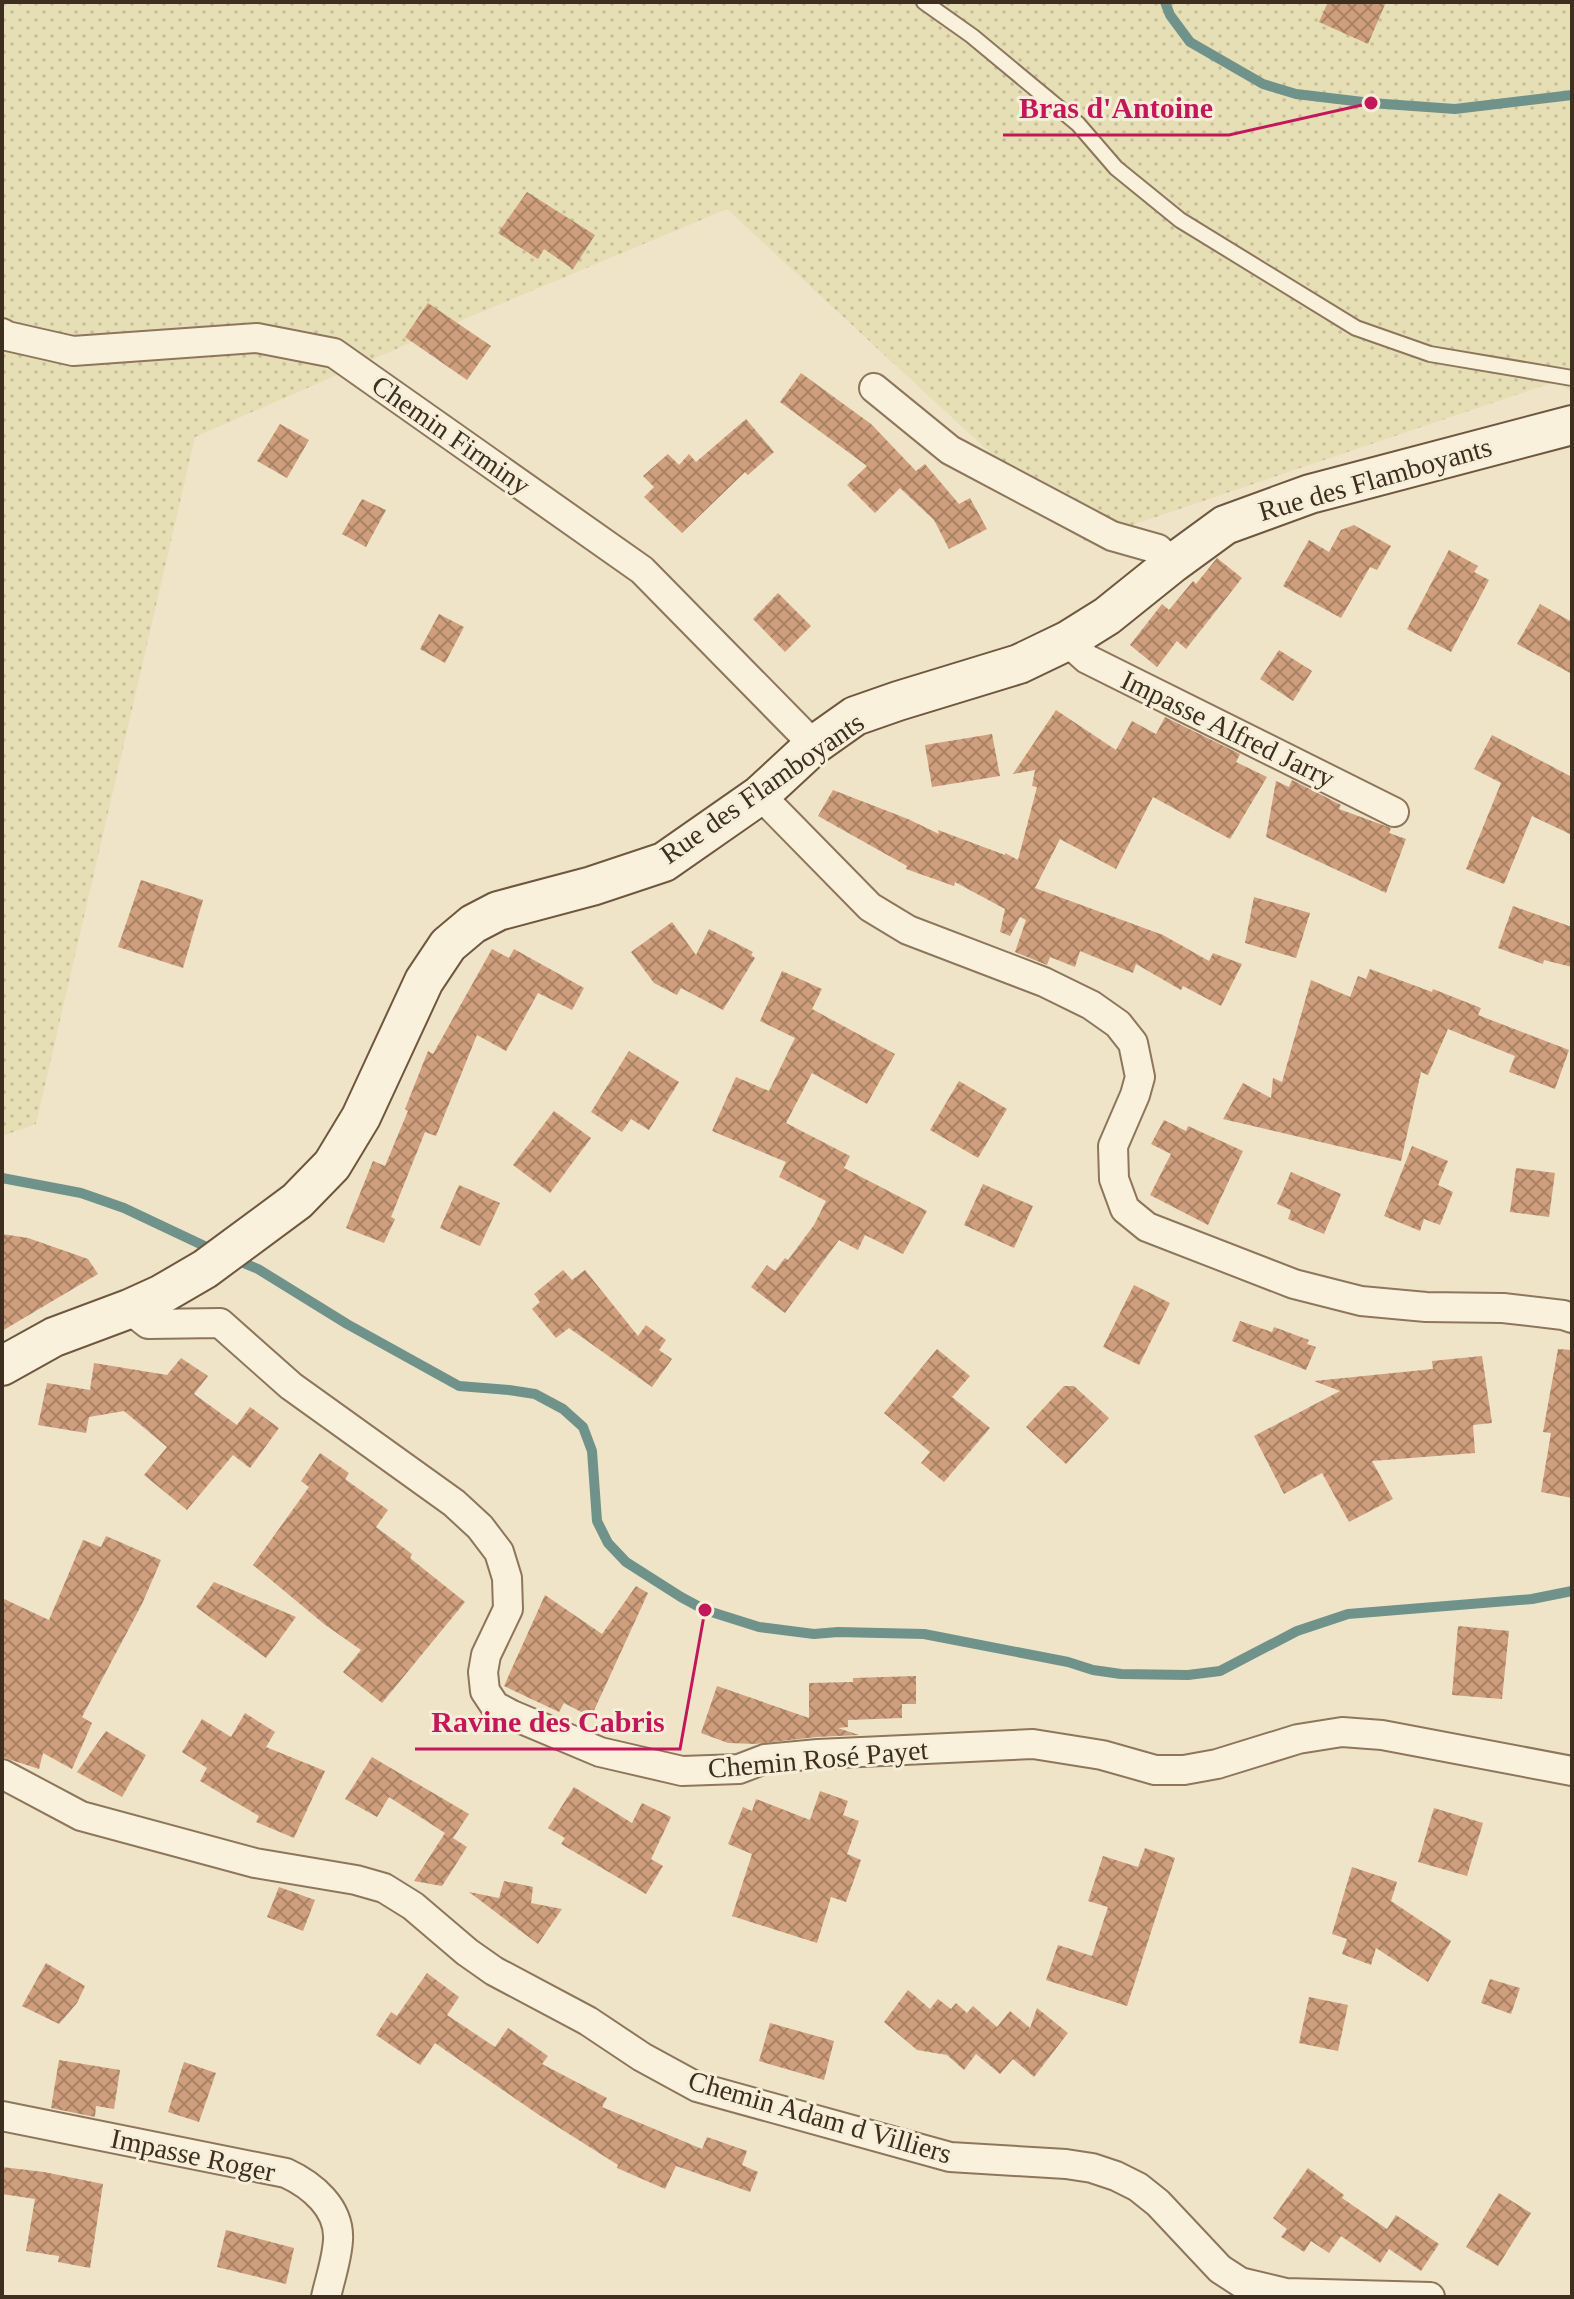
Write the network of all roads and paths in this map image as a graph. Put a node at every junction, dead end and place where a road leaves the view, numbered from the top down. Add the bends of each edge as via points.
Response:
1 (924, 2) edge
2 (2, 333) edge
3 (1572, 378) edge
4 (874, 388) dead end
5 (1572, 425) edge
6 (1173, 563) junction
7 (1067, 641) junction
8 (814, 745) junction
9 (760, 795) junction
10 (1394, 812) dead end
11 (146, 1301) junction
12 (1572, 1318) edge
13 (2, 1366) edge
14 (1572, 1771) edge
15 (2, 1774) edge
16 (2, 2116) edge
17 (326, 2297) edge
18 (1430, 2297) edge

1 - 3 lane via 1078,124 1116,168 1180,220 1356,328 1430,354
2 - 8 street, Chemin Firminy via 73,351 257,338 334,353 642,570
4 - 6 street via 950,450 1112,536 1158,549
5 - 6 main road, Rue des Flamboyants via 1269,508 1225,525
6 - 7 main road, Rue des Flamboyants
7 - 8 main road, Rue des Flamboyants via 1019,664 855,716
7 - 10 street, Impasse Alfred Jarry via 1087,659
8 - 9 main road, Rue des Flamboyants
9 - 11 main road, Rue des Flamboyants via 664,862 498,911 473,924 448,945 424,981 361,1117 332,1165 297,1201 244,1241
9 - 12 street via 870,907 908,930 1056,988 1118,1024 1133,1043 1140,1077 1113,1146 1114,1179 1125,1209 1147,1227 1294,1284 1361,1301 1503,1308
11 - 13 main road, Rue des Flamboyants via 54,1337
11 - 14 street, Chemin Rosé Payet via 148,1324 220,1323 291,1386 480,1527 499,1552 508,1609 486,1655 485,1691 495,1706 600,1752 682,1771 739,1769 765,1759 818,1754 1033,1744 1155,1770 1184,1770 1342,1732
15 - 18 street, Chemin Adam d Villiers via 81,1816 255,1863 384,1888 494,1971 697,2087 950,2157 1066,2164 1116,2176 1158,2203 1220,2269 1264,2289
16 - 17 street, Impasse Roger via 286,2173 305,2182 332,2215 338,2238

